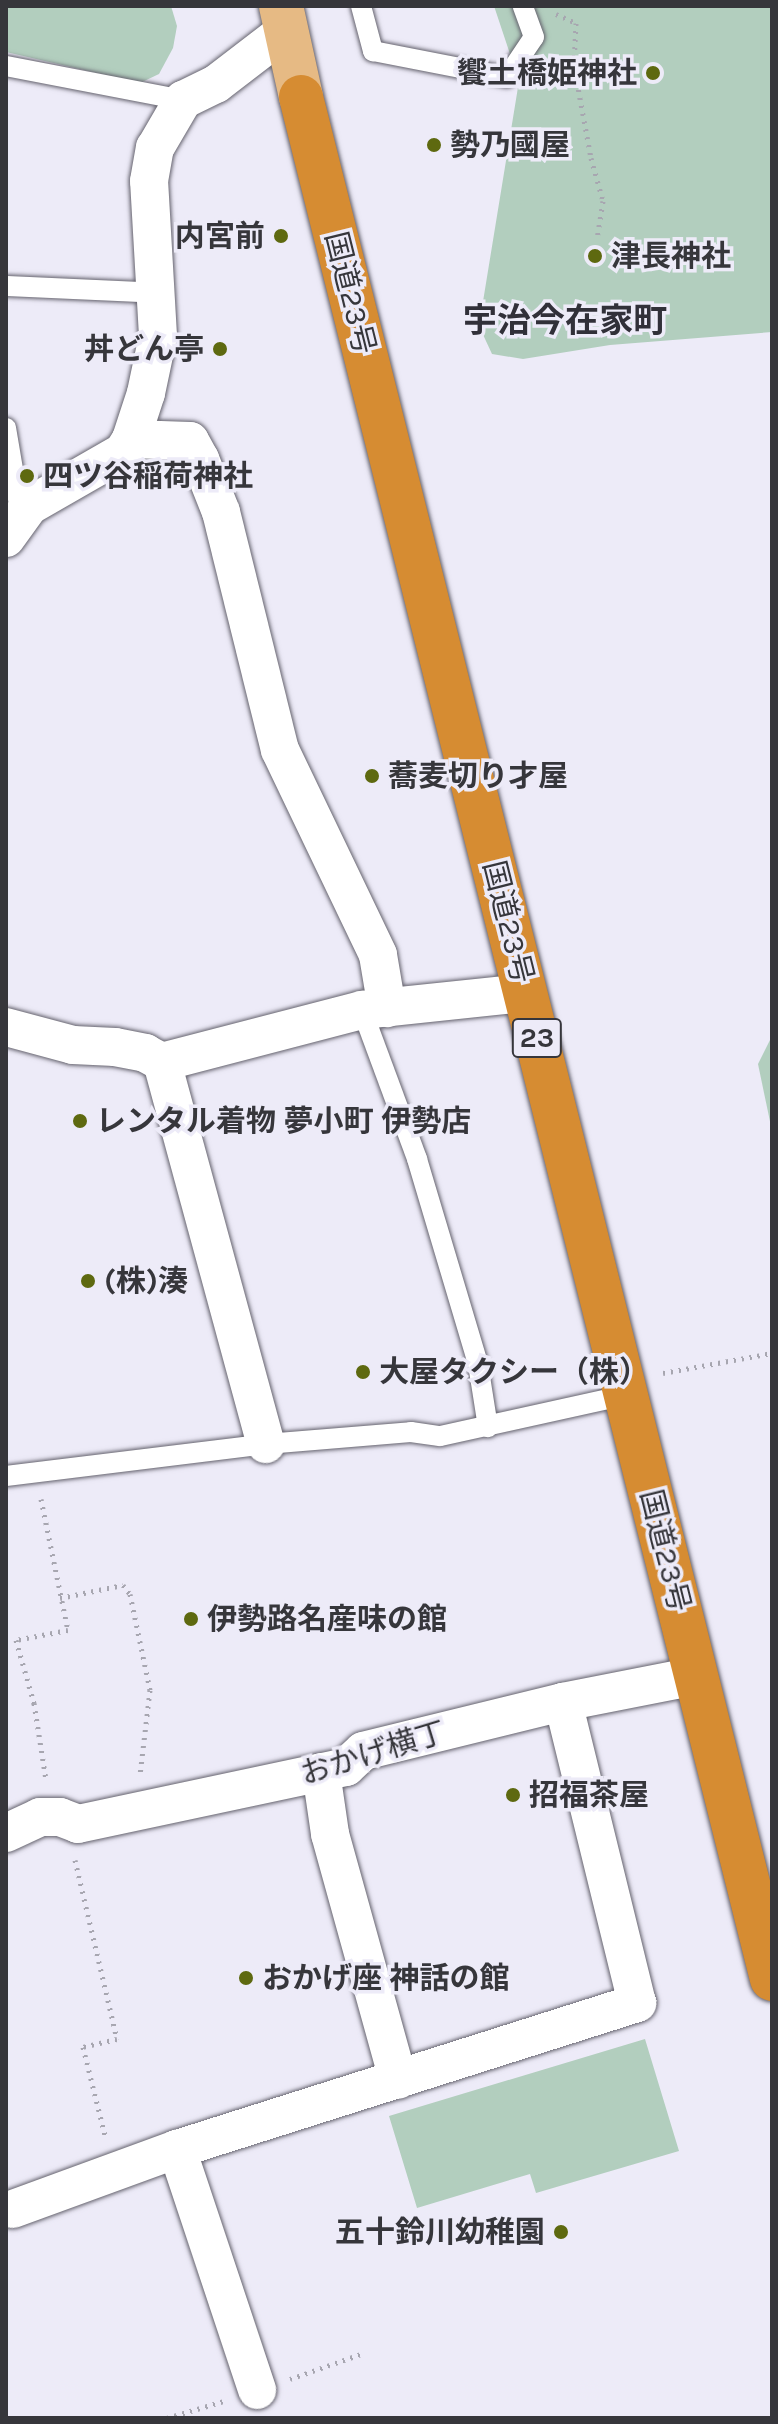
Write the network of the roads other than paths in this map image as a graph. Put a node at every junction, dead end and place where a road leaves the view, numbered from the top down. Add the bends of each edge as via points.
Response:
1 (361, 6) edge
2 (523, 6) edge
3 (283, 19) edge
4 (6, 66) edge
5 (301, 97) joint
6 (183, 100) junction
7 (6, 286) edge
8 (158, 293) junction
9 (6, 428) edge
10 (131, 439) junction
11 (14, 528) edge
12 (525, 993) junction
13 (375, 1009) junction
14 (6, 1027) edge
15 (162, 1062) junction
16 (624, 1387) junction
17 (488, 1427) junction
18 (266, 1444) junction
19 (6, 1476) edge
20 (695, 1676) junction
21 (563, 1702) junction
22 (321, 1772) junction
23 (6, 1833) edge
24 (772, 1979) edge
25 (398, 2080) junction
26 (177, 2149) junction
27 (13, 2209) dead end
28 (257, 2390) dead end

1 - 2 lane via 373,51 507,77 534,37
3 - 5 main road
3 - 6 street via 216,84
4 - 6 lane
5 - 12 highway, 国道23号 / 23
6 - 8 street via 155,148 149,181
7 - 8 lane
8 - 10 street via 158,336
9 - 11 lane
10 - 11 street via 123,452 29,506
10 - 13 street via 190,441 200,459 221,512 280,750 378,955
12 - 13 street
12 - 16 highway, 国道23号 / 23
13 - 15 street
13 - 17 lane via 478,1364
14 - 15 street via 73,1045 145,1053
15 - 18 street
16 - 17 lane
16 - 20 highway, 国道23号 / 23
17 - 18 lane via 440,1436 411,1432
18 - 19 lane
20 - 21 street, おかげ横丁
20 - 24 highway, 国道23号 / 23
21 - 22 street, おかげ横丁 via 363,1751 346,1767
21 - 25 street via 637,2003
22 - 23 street, おかげ横丁 via 78,1824 40,1817
22 - 25 street via 330,1834
25 - 26 street
26 - 27 street
26 - 28 street

